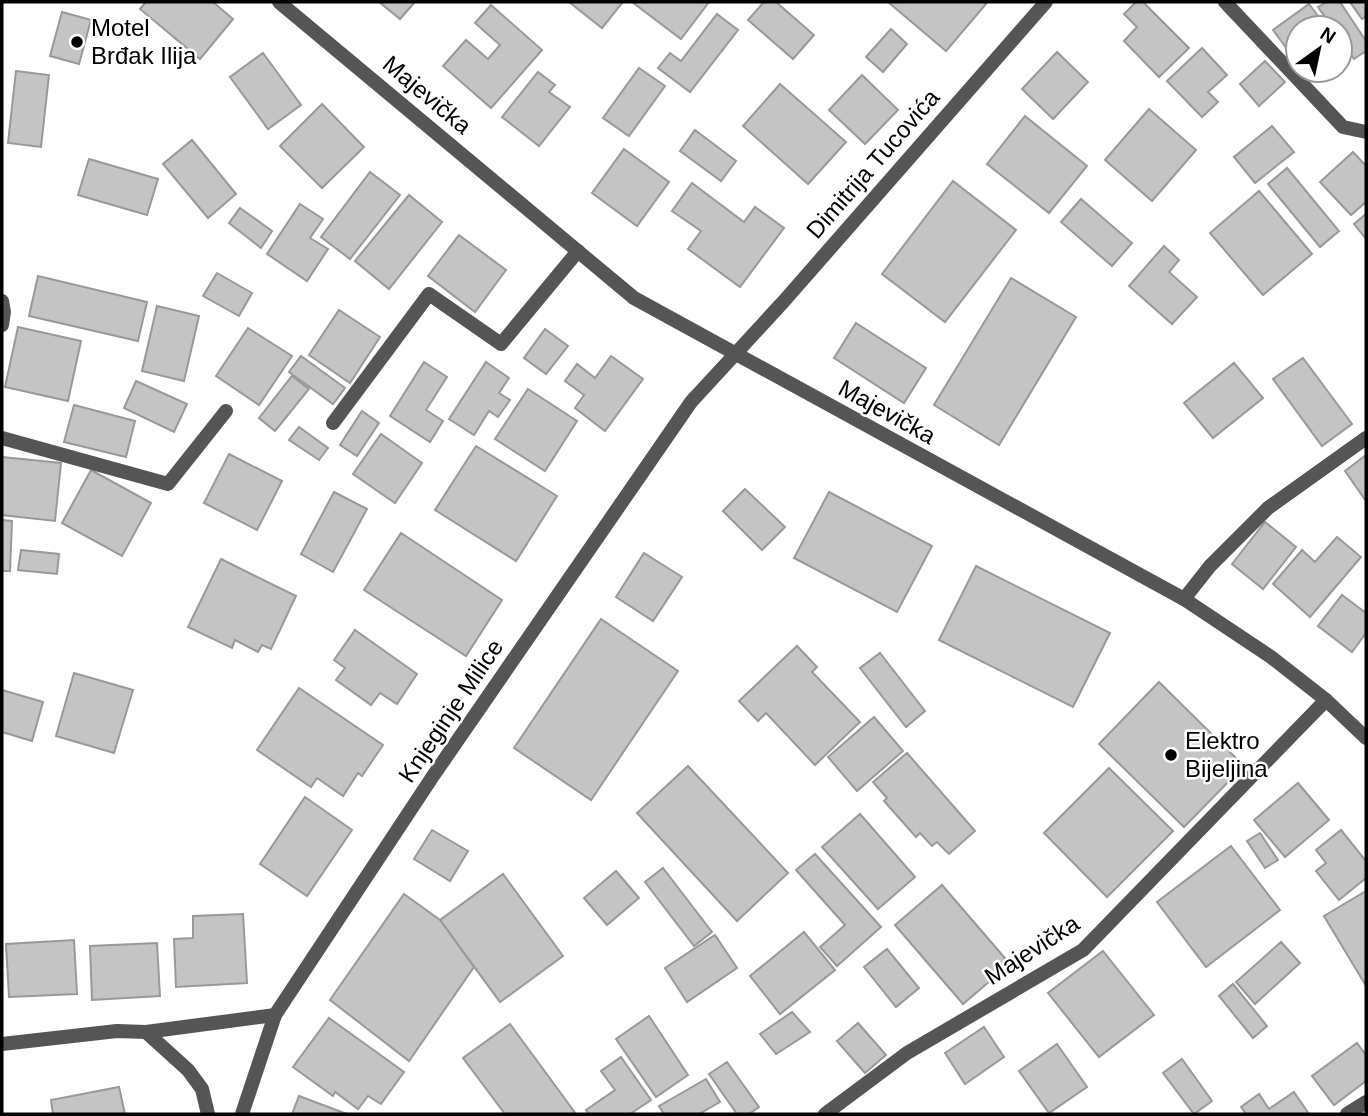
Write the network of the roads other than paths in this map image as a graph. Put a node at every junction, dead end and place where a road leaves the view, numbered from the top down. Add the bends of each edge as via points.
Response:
1 (279, 2) edge
2 (1046, 2) edge
3 (1225, 2) edge
4 (1366, 132) edge
5 (578, 251) junction
6 (2, 301) edge
7 (2, 325) edge
8 (733, 354) junction
9 (226, 411) dead end
10 (332, 424) dead end
11 (1366, 438) edge
12 (2, 439) edge
13 (1184, 599) junction
14 (1326, 700) junction
15 (1366, 738) edge
16 (275, 1016) junction
17 (146, 1032) junction
18 (2, 1044) edge
19 (1366, 1102) edge
20 (208, 1114) edge
21 (242, 1114) edge
22 (825, 1114) edge
23 (1347, 1114) edge

1 - 5 street, Majevička
2 - 8 street, Dimitrija Tucovića
3 - 4 street via 1343,127
5 - 8 street, Majevička via 634,298
5 - 10 street via 501,344 429,294
6 - 7 street
8 - 13 street, Majevička
8 - 16 street, Knjeginje Milice via 675,424
9 - 12 street via 168,484
11 - 13 street via 1268,508
13 - 14 street, Majevička via 1272,657
14 - 15 street, Majevička
14 - 22 street, Majevička via 1083,950 907,1053
16 - 17 street
16 - 21 street, Knjeginje Milice
17 - 18 street
17 - 20 street via 188,1070 202,1089
19 - 23 street

